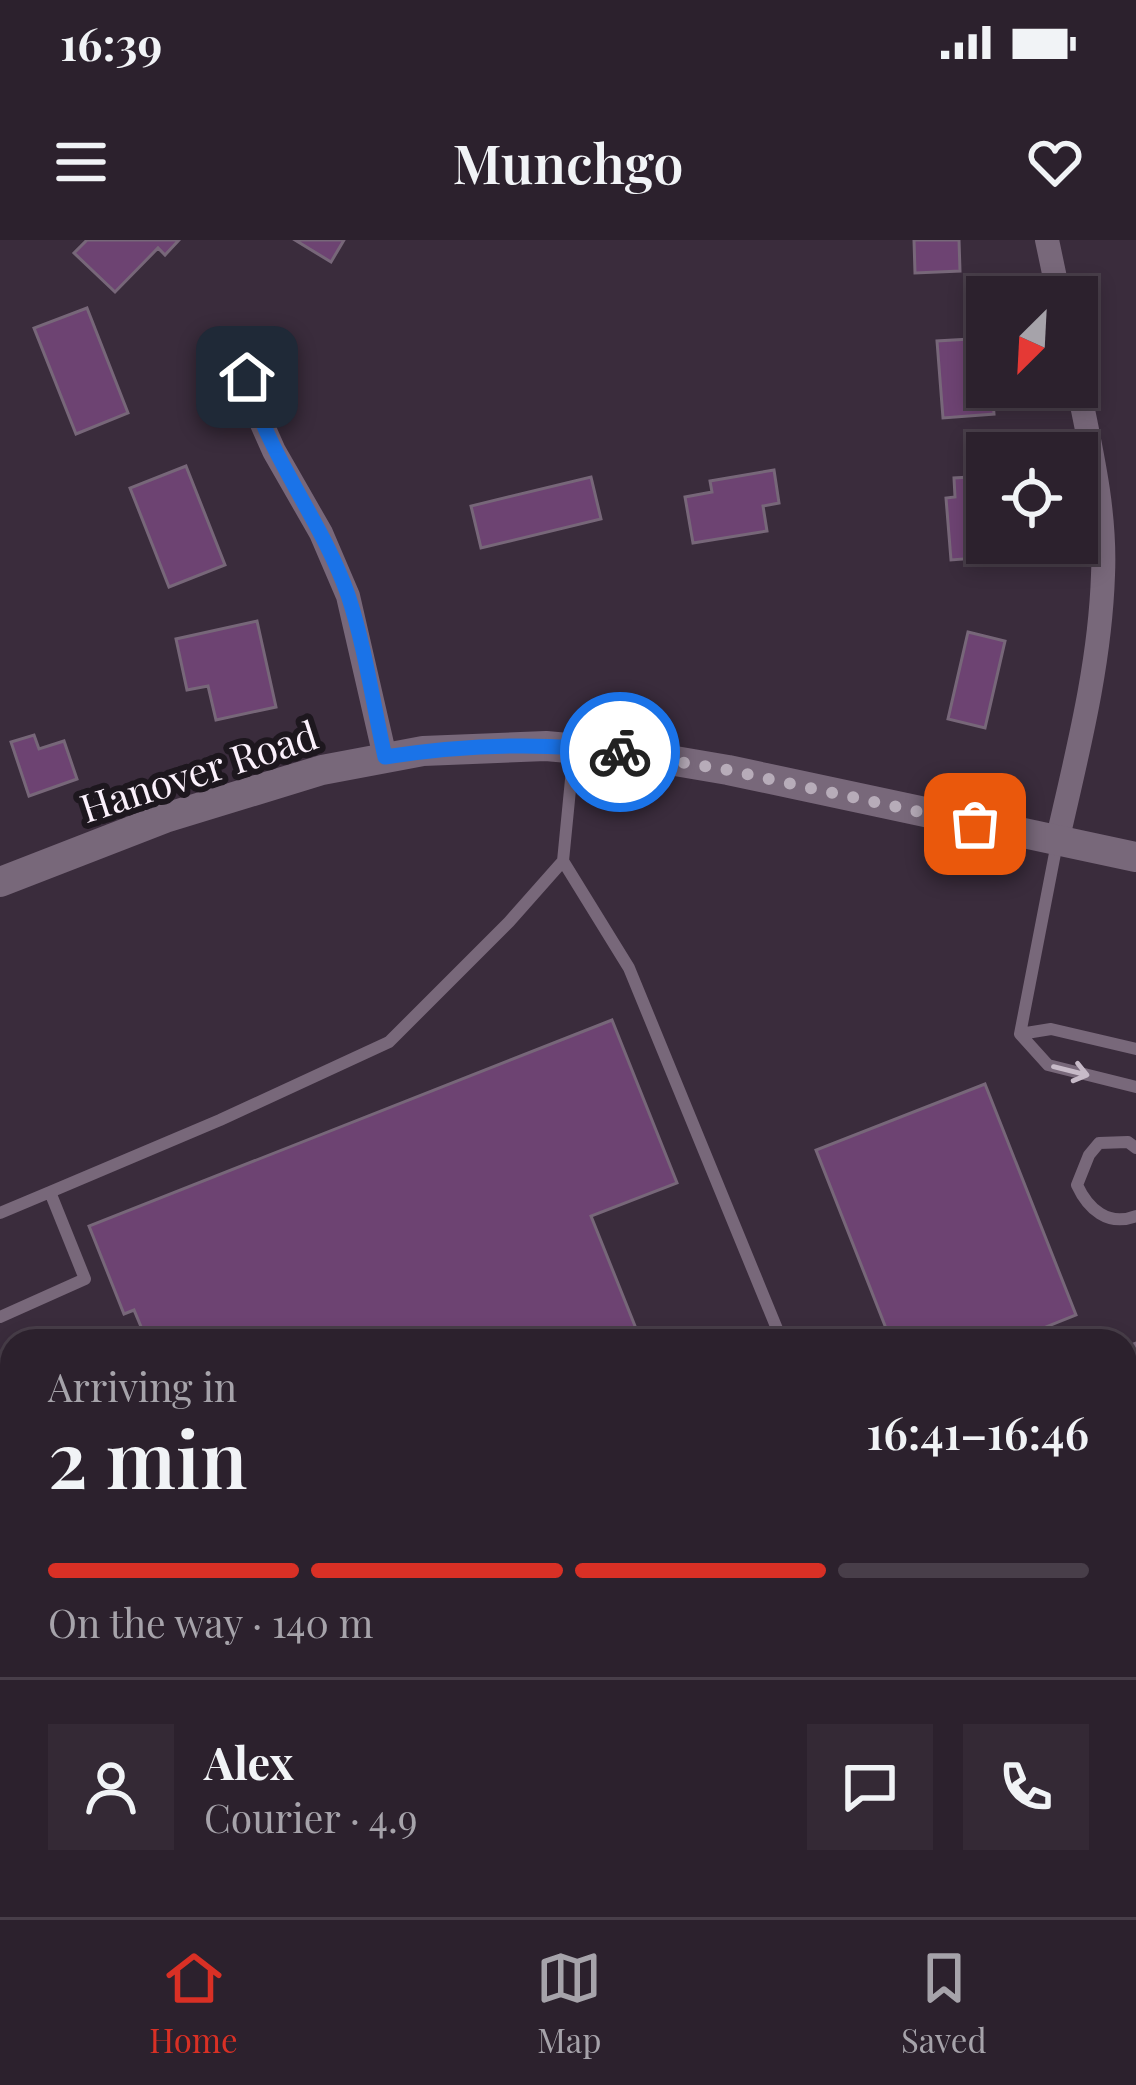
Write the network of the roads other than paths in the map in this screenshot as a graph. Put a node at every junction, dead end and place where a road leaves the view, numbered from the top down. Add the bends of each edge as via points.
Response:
1 (1047, 240) edge
2 (1055, 276) edge
3 (238, 346) dead end
4 (1082, 408) edge
5 (574, 747) junction
6 (385, 757) junction
7 (1057, 842) junction
8 (1136, 857) edge
9 (563, 861) junction
10 (0, 882) edge
11 (1020, 1034) junction
12 (1136, 1049) edge
13 (1136, 1087) edge
14 (1136, 1148) edge
15 (50, 1192) junction
16 (0, 1213) edge
17 (1136, 1216) edge
18 (0, 1317) edge
19 (777, 1329) edge

1 - 2 street
3 - 6 street via 255,408 348,596
4 - 7 street via 1103,572 1098,640
5 - 6 street, Hanover Road
5 - 7 street, Hanover Road via 728,770
5 - 9 lane
6 - 10 street, Hanover Road via 260,786
7 - 8 street, Hanover Road
7 - 11 lane
9 - 15 lane via 389,1042
9 - 19 lane via 629,968
11 - 12 lane via 1052,1029
11 -> 13 lane via 1048,1065
14 - 17 lane via 1099,1143 1077,1185 1087,1207 1124,1221
15 - 16 lane
15 - 18 lane via 85,1279

